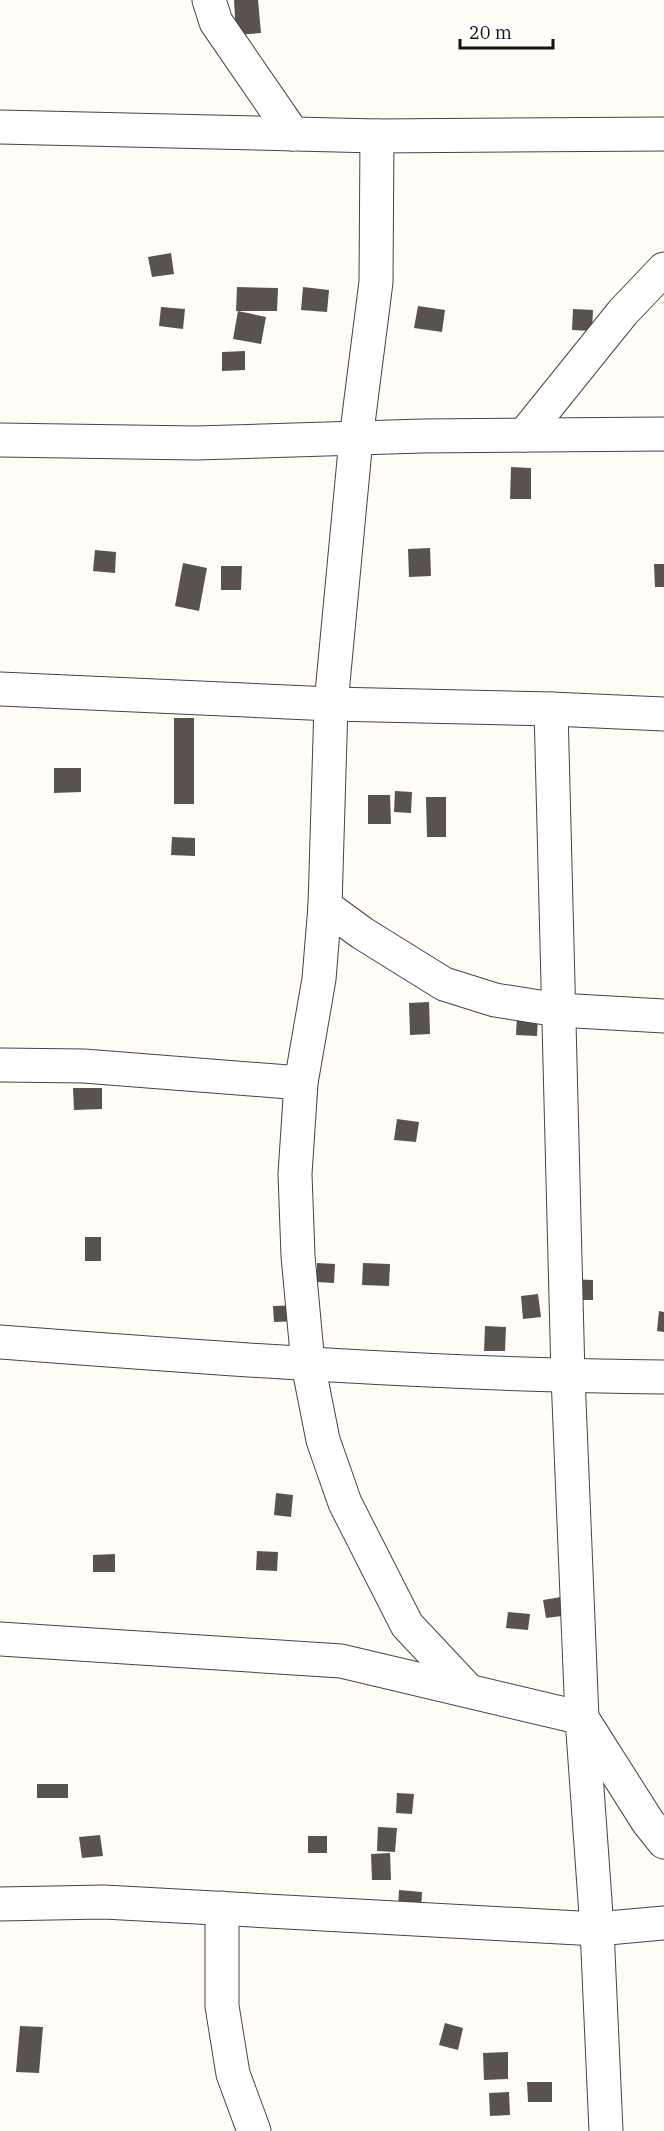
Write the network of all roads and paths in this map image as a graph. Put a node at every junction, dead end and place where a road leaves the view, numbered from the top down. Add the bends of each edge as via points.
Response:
1 (209, 0) edge
2 (0, 127) edge
3 (293, 134) junction
4 (664, 134) edge
5 (377, 136) junction
6 (664, 269) edge
7 (664, 434) edge
8 (524, 435) junction
9 (356, 439) junction
10 (0, 440) edge
11 (0, 689) edge
12 (331, 704) junction
13 (551, 709) junction
14 (664, 714) edge
15 (325, 906) junction
16 (558, 1010) junction
17 (664, 1016) edge
18 (0, 1065) edge
19 (302, 1083) junction
20 (0, 1342) edge
21 (308, 1364) junction
22 (568, 1376) junction
23 (664, 1377) edge
24 (0, 1639) edge
25 (468, 1690) junction
26 (582, 1718) junction
27 (664, 1842) edge
28 (0, 1904) edge
29 (222, 1908) junction
30 (664, 1923) edge
31 (597, 1929) junction
32 (254, 2131) edge
33 (606, 2131) edge

1 - 3 street via 216,22
2 - 3 street
3 - 5 street
4 - 5 street
5 - 9 street via 376,282
6 - 8 street via 623,312
7 - 8 street
8 - 9 street
9 - 10 street via 196,443
9 - 12 street
11 - 12 street
12 - 13 street
12 - 15 street
13 - 14 street
13 - 16 street
15 - 16 street via 444,984 495,1000
15 - 19 street via 319,979
16 - 17 street
16 - 22 street
18 - 19 street via 84,1066
19 - 21 street via 295,1174
20 - 21 street
21 - 22 street
21 - 25 street via 323,1440 345,1503 407,1625
22 - 23 street
22 - 26 street
24 - 25 street via 341,1660
25 - 26 street
26 - 27 street
26 - 31 street
28 - 29 street via 104,1902
29 - 31 street
29 - 32 street via 222,2006 233,2074
30 - 31 street
31 - 33 street

